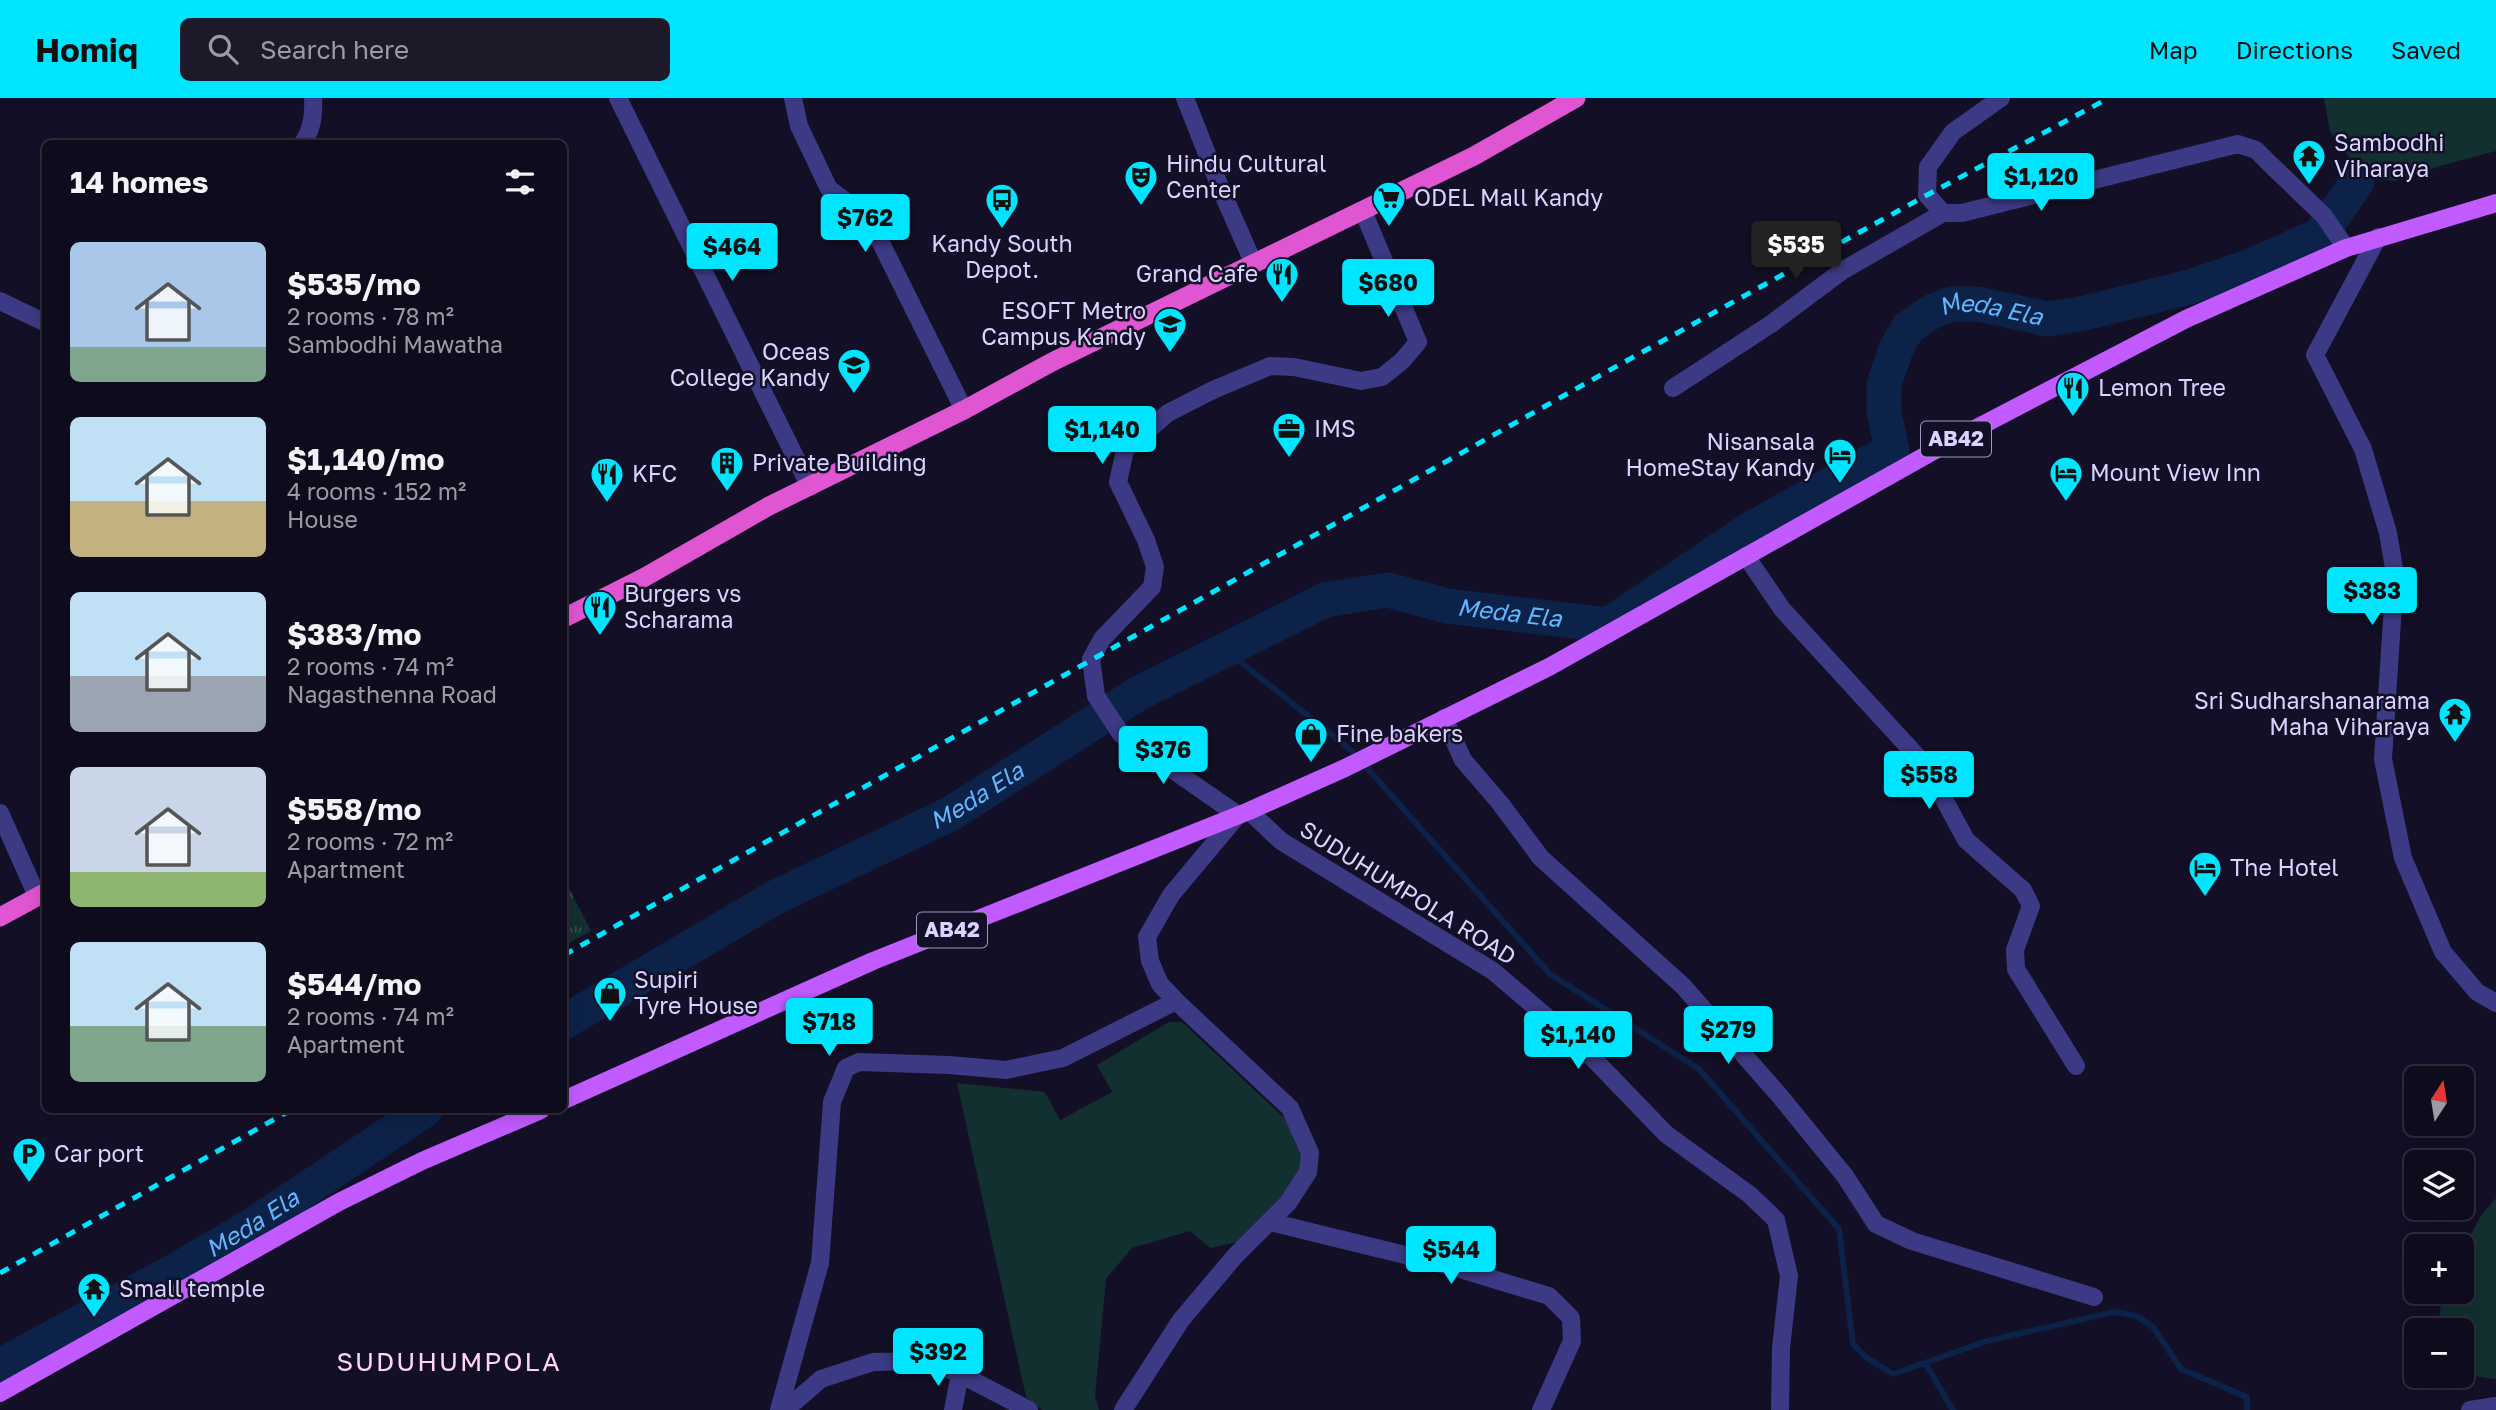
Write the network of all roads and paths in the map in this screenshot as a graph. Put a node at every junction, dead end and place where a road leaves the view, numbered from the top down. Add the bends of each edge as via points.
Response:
1 (313, 98) edge
2 (618, 98) edge
3 (793, 98) edge
4 (1185, 98) edge
5 (1576, 98) edge
6 (2001, 98) edge
7 (304, 140) edge
8 (2496, 203) edge
9 (1363, 211) junction
10 (1943, 213) junction
11 (2378, 237) junction
12 (2342, 241) junction
13 (1253, 262) junction
14 (0, 301) edge
15 (42, 321) edge
16 (1673, 388) dead end
17 (964, 410) junction
18 (810, 487) junction
19 (1746, 556) junction
20 (567, 616) edge
21 (1441, 720) junction
22 (0, 813) edge
23 (1244, 813) junction
24 (41, 894) edge
25 (0, 917) edge
26 (1175, 1002) junction
27 (2496, 1003) edge
28 (2076, 1066) dead end
29 (567, 1099) edge
30 (534, 1113) edge
31 (1270, 1222) junction
32 (2094, 1297) dead end
33 (960, 1374) junction
34 (0, 1393) edge
35 (2496, 1406) edge
36 (779, 1410) edge
37 (788, 1410) edge
38 (953, 1410) edge
39 (1029, 1410) edge
40 (1123, 1410) edge
41 (1541, 1410) edge
42 (1780, 1410) edge
43 (2470, 1410) edge

1 - 7 street via 314,114
2 - 18 street
3 - 17 street via 799,126 829,189 869,219
4 - 13 street
5 - 9 highway
6 - 10 street via 1953,132 1928,167 1927,195
8 - 11 main road, AB42
9 - 13 highway
9 - 23 street, SUDUHUMPOLA ROAD via 1418,342 1402,361 1382,377 1361,381 1270,366 1168,413 1125,450 1118,482 1155,567 1152,587 1102,639 1091,659 1096,696 1121,734
10 - 12 street via 1962,213 2238,144 2256,150 2324,216
10 - 16 street via 1842,271
11 - 12 main road, AB42
11 - 27 street via 2315,355 2363,450 2388,533 2395,574 2383,759 2403,858 2443,952 2477,992
12 - 19 main road, AB42 via 1946,444
13 - 17 highway
14 - 15 street
17 - 18 highway
18 - 20 highway
19 - 21 main road, AB42 via 1549,667
19 - 28 street via 1782,609 1926,766 1966,840 2023,890 2031,906 2015,950 2016,969
21 - 23 main road, AB42
21 - 32 street via 1463,760 1541,858 1684,986 1845,1176 1876,1224 1912,1241
22 - 24 street
23 - 26 street via 1171,895 1147,937 1150,961
23 - 29 main road, AB42 via 873,961
23 - 42 street, SUDUHUMPOLA ROAD via 1281,841 1493,971 1583,1048 1666,1134 1750,1195 1776,1220 1789,1276
24 - 25 highway
26 - 31 street via 1290,1108 1310,1153 1308,1172
26 - 36 street via 1063,1058 1006,1070 859,1062 846,1068 832,1102 820,1263
30 - 34 main road via 339,1202
31 - 40 street via 1181,1320
31 - 41 street via 1450,1266 1549,1296 1571,1318 1572,1341
33 - 37 street via 927,1362 873,1362 821,1380
33 - 38 street
33 - 39 street
35 - 43 street

